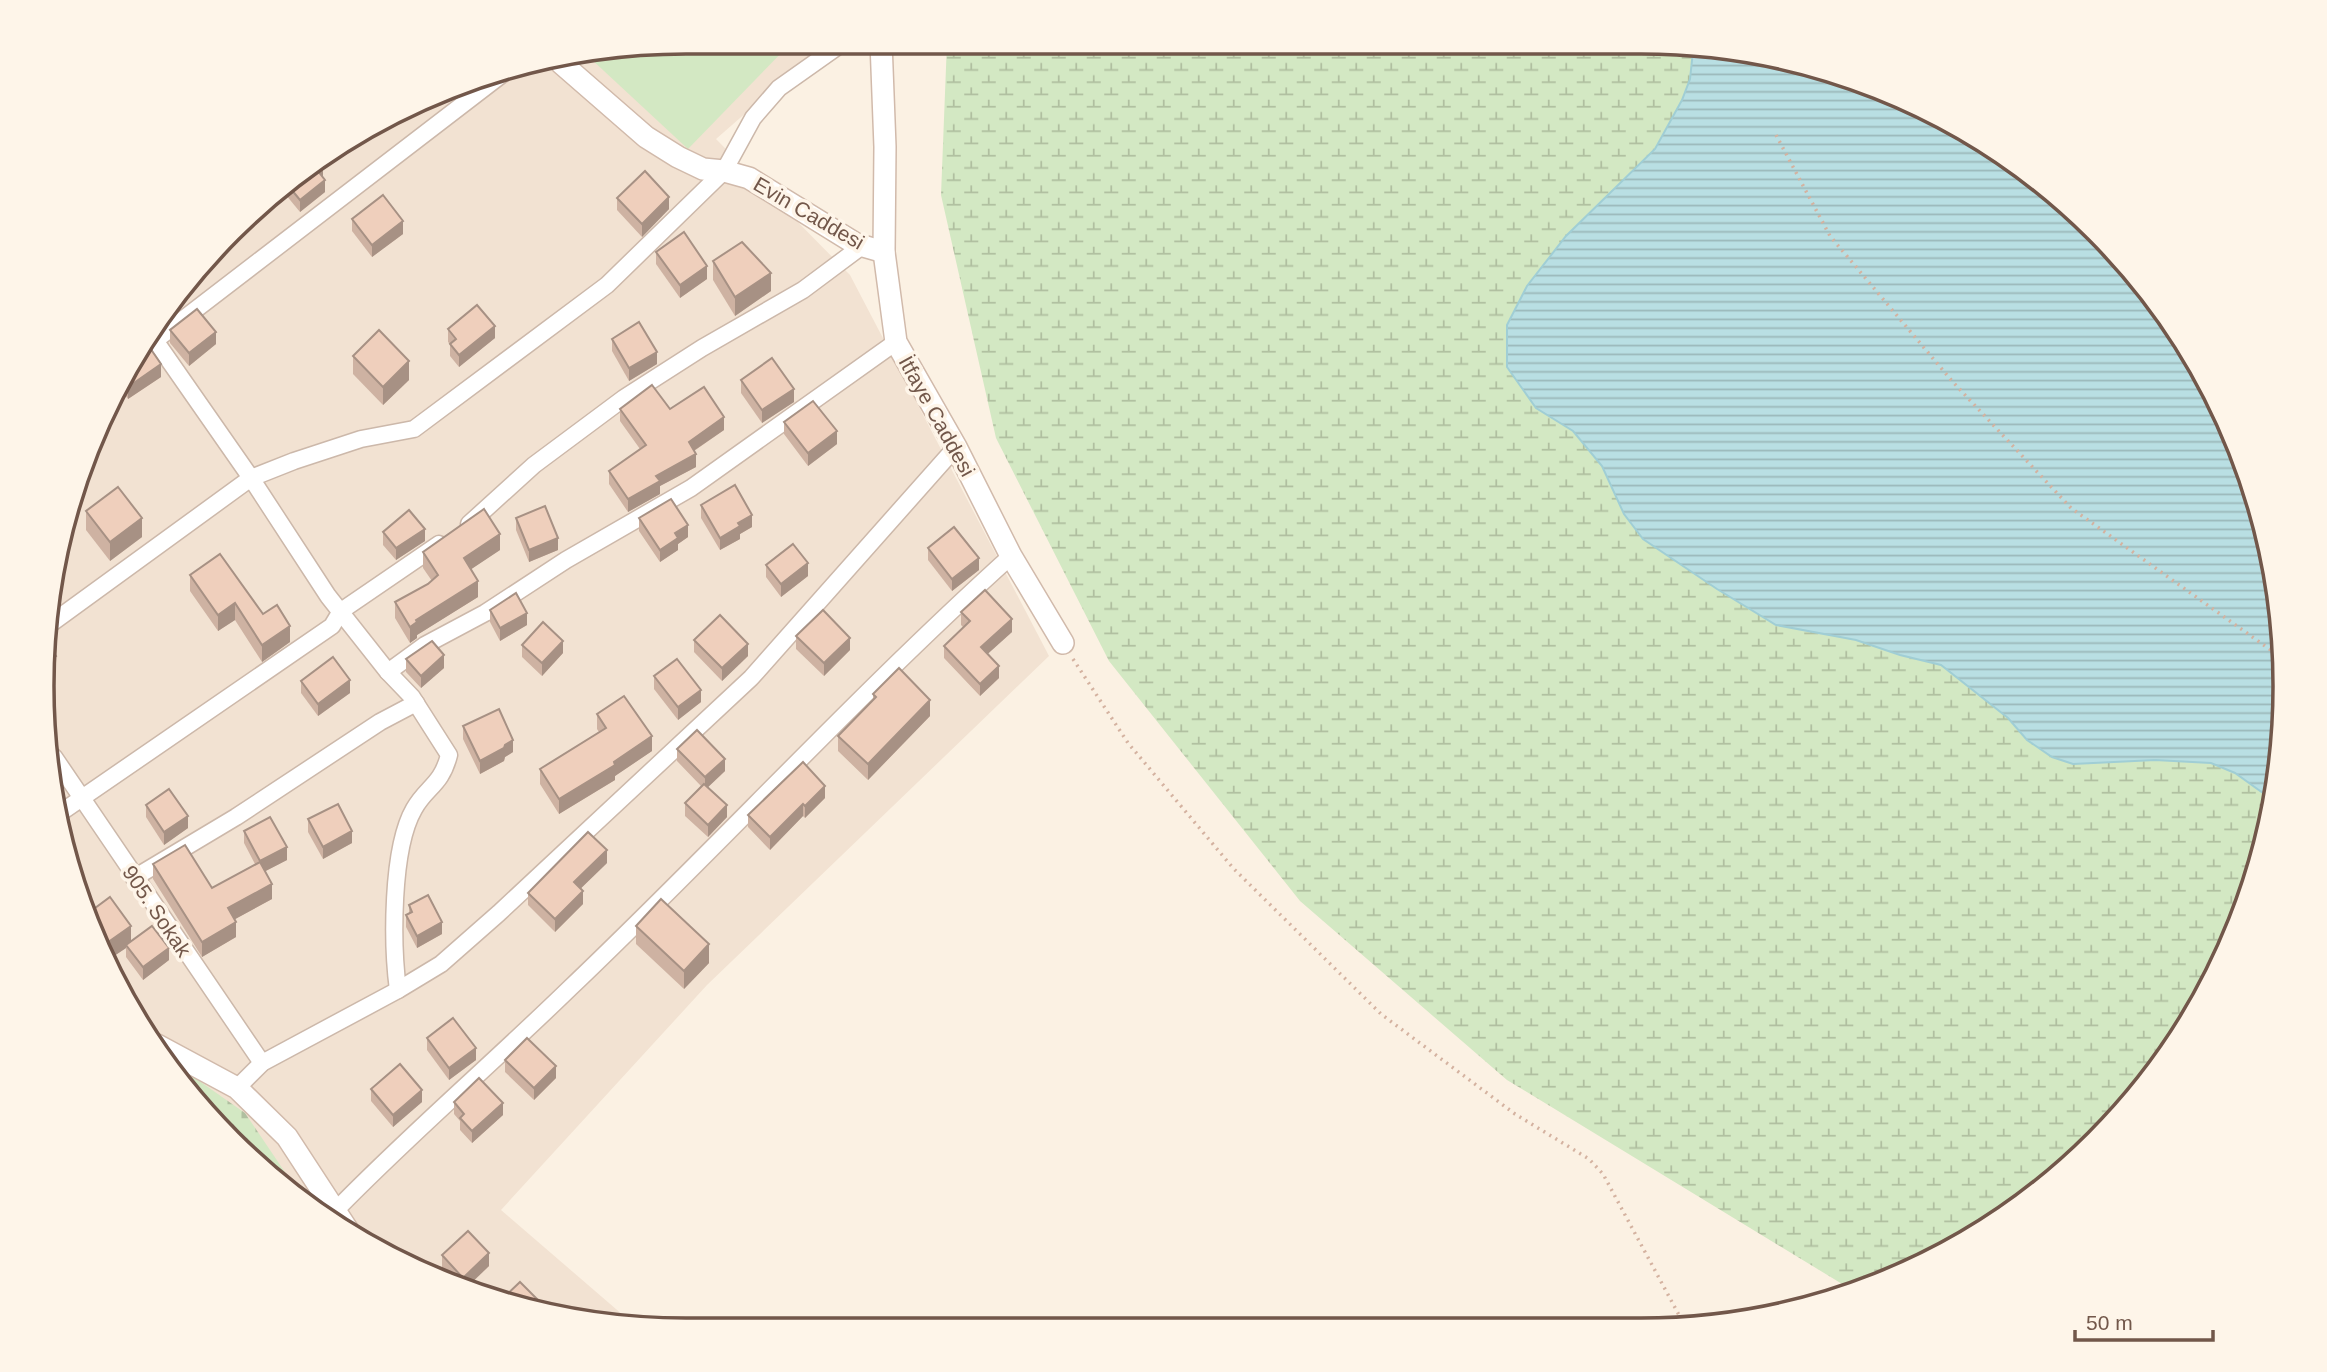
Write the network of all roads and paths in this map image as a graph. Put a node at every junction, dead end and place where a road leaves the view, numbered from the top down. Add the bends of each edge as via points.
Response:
1 (827, 54) edge
2 (881, 54) edge
3 (564, 66) edge
4 (484, 88) edge
5 (1776, 135) dead end
6 (724, 171) junction
7 (862, 246) junction
8 (884, 252) junction
9 (164, 330) edge
10 (157, 342) edge
11 (896, 342) junction
12 (956, 447) junction
13 (251, 478) junction
14 (1012, 556) junction
15 (341, 611) junction
16 (59, 617) edge
17 (1063, 643) joint
18 (2271, 650) edge
19 (388, 672) junction
20 (416, 703) junction
21 (60, 766) edge
22 (82, 799) junction
23 (66, 809) edge
24 (134, 878) junction
25 (398, 990) junction
26 (173, 1053) edge
27 (262, 1063) junction
28 (237, 1088) junction
29 (337, 1210) junction
30 (339, 1213) edge
31 (1680, 1316) edge

1 - 6 street via 779,89 753,118
2 - 8 street, İtfaye Caddesi
3 - 6 street, Evin Caddesi via 646,137 703,169
4 - 9 street
5 - 18 path via 1830,236 1952,381 2071,508
6 - 7 street, Evin Caddesi via 749,178
6 - 13 street via 607,285 414,429 361,439
7 - 8 street, Evin Caddesi
7 - 15 street via 803,290 624,398 534,465 468,524
8 - 11 street, İtfaye Caddesi
10 - 13 street
11 - 12 street, İtfaye Caddesi
11 - 19 street via 691,488 425,645
12 - 14 street, İtfaye Caddesi
12 - 25 street via 751,678 441,964
13 - 15 street
13 - 16 street
14 - 17 street, İtfaye Caddesi
14 - 29 street
15 - 19 street
15 - 22 street via 332,626
17 - 31 path via 1128,743 1233,868 1381,1014 1515,1114 1589,1159 1603,1174
19 - 20 street
20 - 24 street
20 - 25 street via 449,755 444,773 414,808 405,835 396,886 393,951
21 - 22 street, 905. Sokak
22 - 23 street
22 - 24 street, 905. Sokak
24 - 27 street, 905. Sokak
25 - 27 street
26 - 28 street
27 - 28 street
28 - 29 street via 287,1138
29 - 30 street

